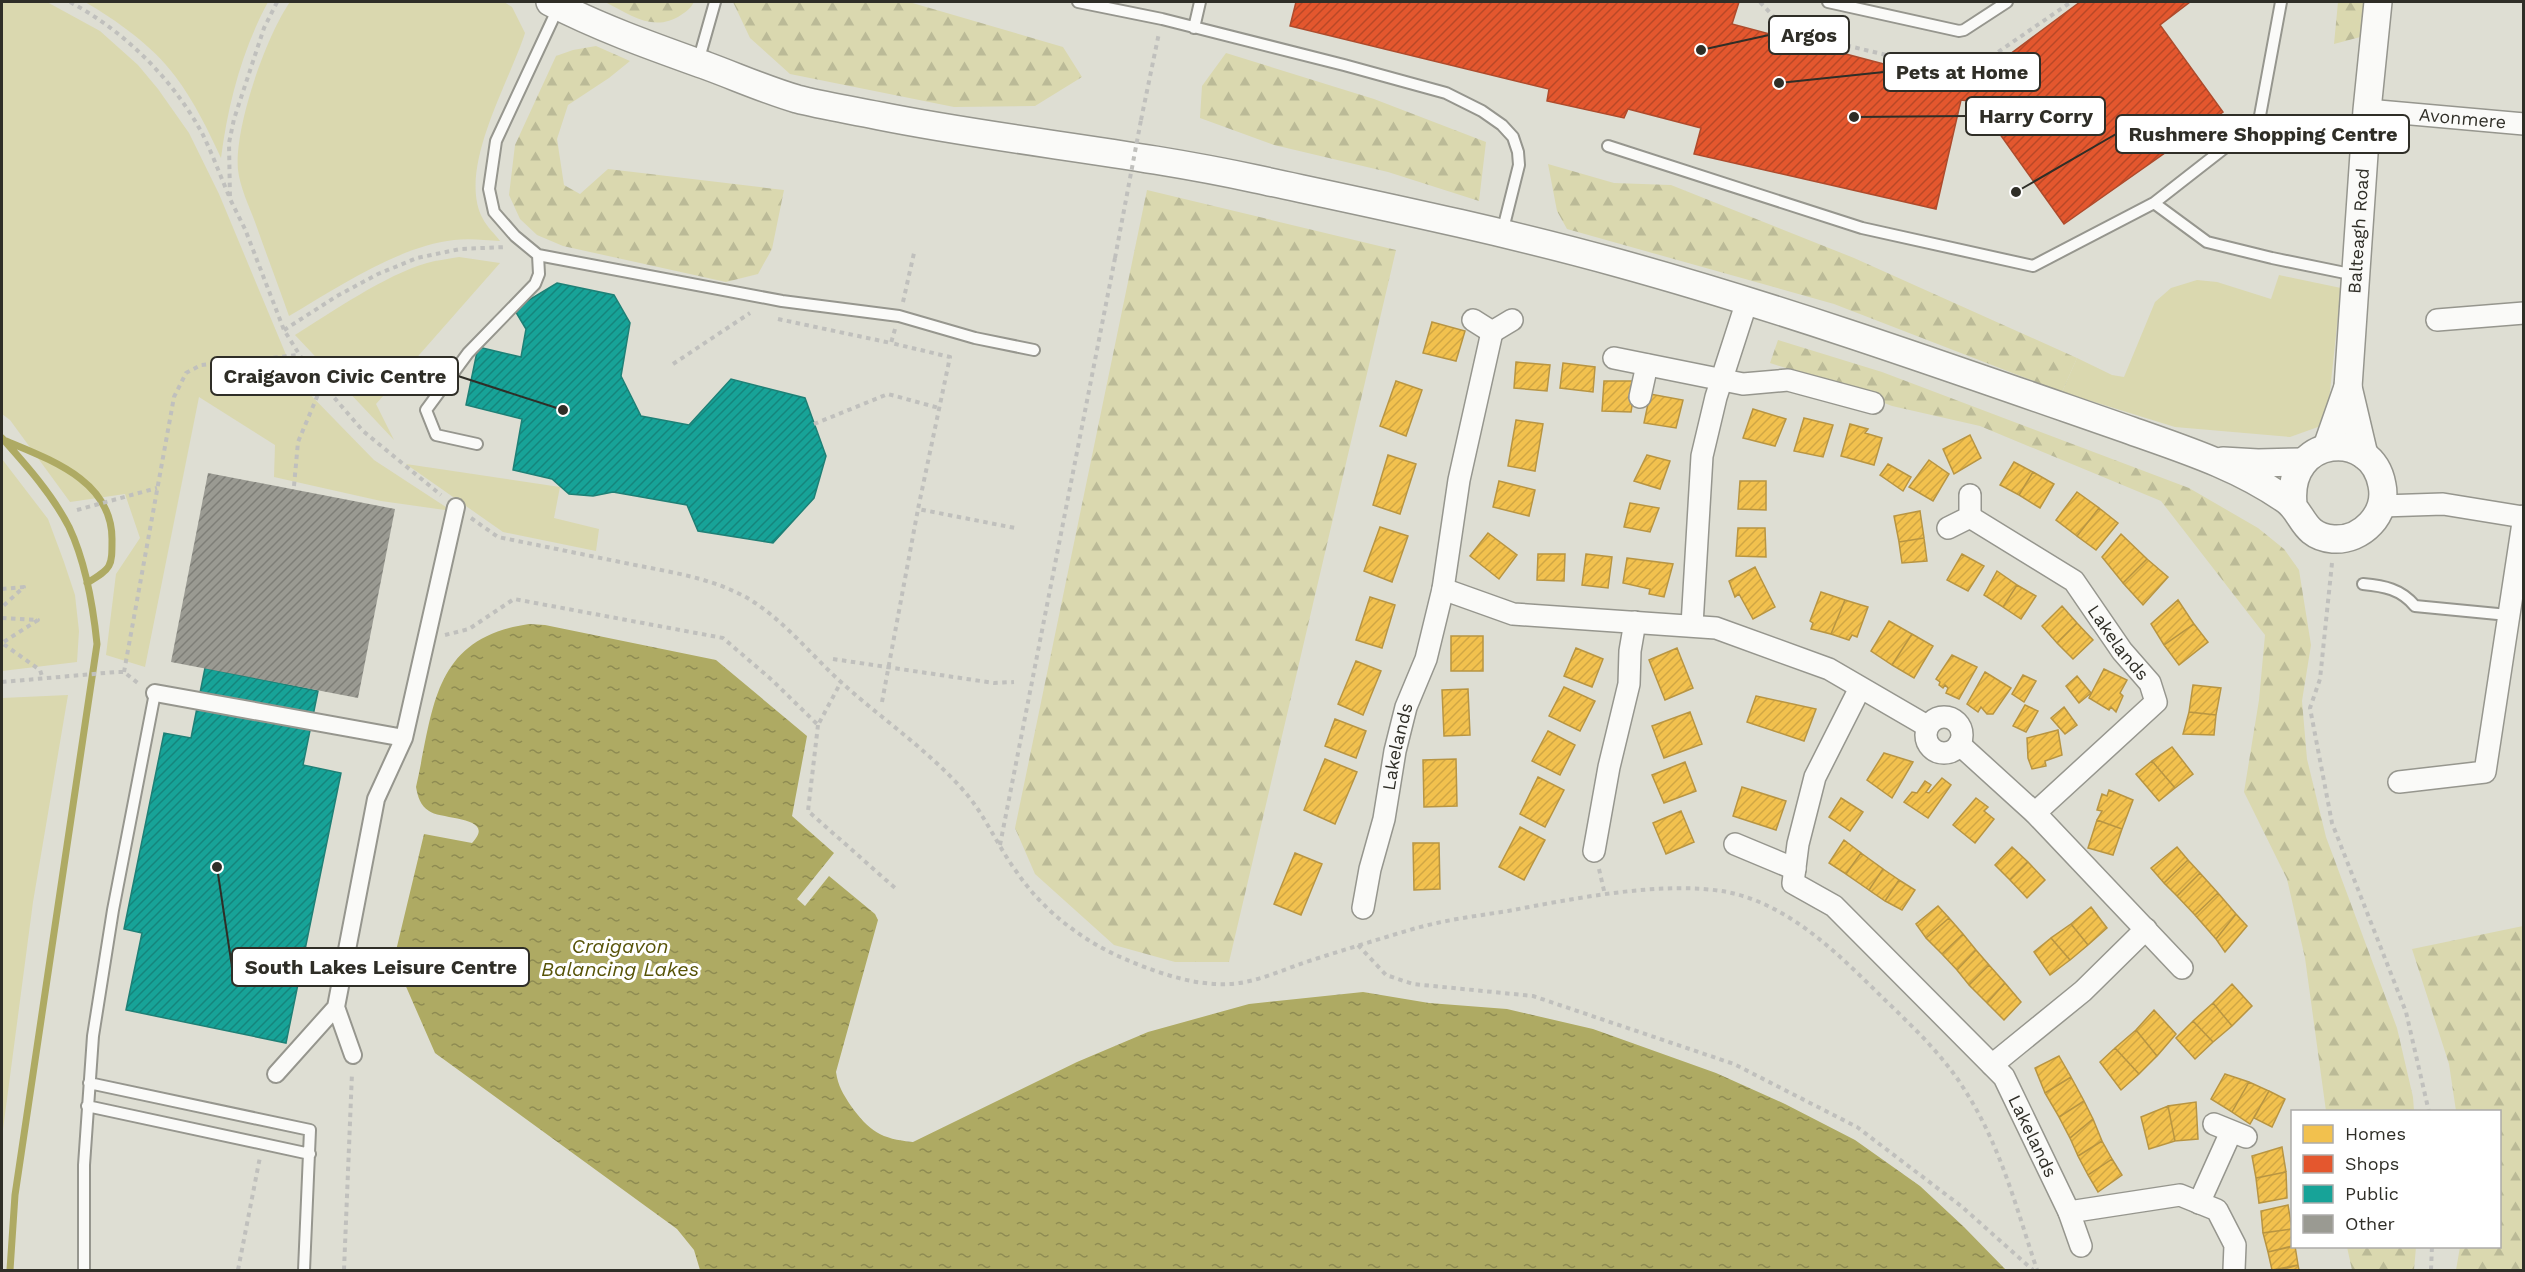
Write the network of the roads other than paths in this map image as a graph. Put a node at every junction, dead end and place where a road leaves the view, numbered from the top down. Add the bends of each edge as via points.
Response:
1 (715, 2) edge
2 (1078, 2) edge
3 (1200, 2) edge
4 (1828, 2) edge
5 (2007, 2) edge
6 (2281, 2) edge
7 (2379, 2) edge
8 (555, 4) edge
9 (1194, 28) junction
10 (698, 63) junction
11 (2367, 110) junction
12 (2523, 124) edge
13 (1608, 146) dead end
14 (2154, 203) junction
15 (1502, 233) junction
16 (538, 255) junction
17 (2355, 275) junction
18 (1747, 301) junction
19 (2523, 313) edge
20 (1473, 320) dead end
21 (1512, 320) dead end
22 (2437, 320) dead end
23 (1492, 332) junction
24 (1034, 350) dead end
25 (1614, 358) dead end
26 (1647, 365) junction
27 (1721, 381) junction
28 (2348, 387) junction
29 (1640, 397) dead end
30 (1874, 404) dead end
31 (477, 444) dead end
32 (2327, 447) junction
33 (2364, 455) junction
34 (2216, 460) junction
35 (2302, 462) junction
36 (1971, 495) dead end
37 (2292, 504) junction
38 (2382, 506) junction
39 (456, 507) road end
40 (1970, 517) junction
41 (2523, 517) edge
42 (1948, 528) dead end
43 (2363, 584) dead end
44 (1443, 589) junction
45 (2508, 615) junction
46 (1635, 622) junction
47 (1692, 625) junction
48 (1860, 688) junction
49 (155, 693) joint
50 (404, 738) junction
51 (2399, 782) dead end
52 (2035, 813) junction
53 (1735, 844) dead end
54 (1594, 851) dead end
55 (1795, 869) junction
56 (1363, 908) dead end
57 (2146, 929) junction
58 (2182, 968) dead end
59 (336, 1006) junction
60 (353, 1055) road end
61 (1992, 1065) junction
62 (276, 1074) dead end
63 (89, 1083) junction
64 (87, 1106) junction
65 (2231, 1131) dead end
66 (310, 1154) junction
67 (2199, 1203) junction
68 (2069, 1212) junction
69 (2081, 1246) dead end
70 (84, 1270) edge
71 (304, 1270) edge
72 (2234, 1270) edge

1 - 10 lane
2 - 9 lane
3 - 9 lane
4 - 5 lane via 1959,31
6 - 14 lane via 2259,121
7 - 11 street, Balteagh Road
8 - 10 street
8 - 16 lane via 496,141 489,189 494,212
9 - 15 lane via 1446,93 1482,111 1508,131 1518,152 1519,165
10 - 15 street via 796,99 946,129 1189,164
11 - 12 street, Avonmere
11 - 17 street, Balteagh Road
13 - 14 lane via 1862,228 2033,266
14 - 17 lane via 2207,242
15 - 18 street
16 - 24 lane via 782,301 899,316
16 - 31 lane via 535,284 468,352 426,410 436,435
17 - 28 street, Balteagh Road
18 - 27 street
18 - 34 street
19 - 22 street
20 - 23 street
21 - 23 street
23 - 44 street, Lakelands via 1459,480
25 - 26 street
26 - 27 street
26 - 29 street
27 - 30 street via 1743,384 1788,380
27 - 47 street via 1702,456
28 - 32 street, Balteagh Road
28 - 33 street, Balteagh Road
32 - 33 street via 2346,447
32 - 35 street
33 - 38 street via 2381,477
34 - 35 street
34 - 37 street
35 - 37 street via 2293,482
36 - 40 street
37 - 38 street via 2301,522 2316,534 2335,539 2355,536 2372,524
38 - 41 street via 2443,504
39 - 50 street
40 - 42 street
40 - 52 street, Lakelands via 2074,581 2122,651 2150,683 2156,702
41 - 45 street
43 - 45 lane via 2387,586 2408,596 2415,606
44 - 46 street via 1513,614
44 - 56 street, Lakelands via 1426,659 1406,706
45 - 51 street via 2485,772
46 - 47 street
46 - 54 street via 1629,684
47 - 48 street via 1716,628 1829,669
48 - 52 street via 1927,726 1926,738 1932,749 1944,753 1959,744
48 - 55 street via 1815,777
49 - 50 street
49 - 63 lane via 116,899
50 - 59 street via 376,799
52 - 57 street
53 - 55 street
55 - 61 street, Lakelands via 1793,883 1834,906
57 - 58 street
57 - 61 street via 2082,991
59 - 60 street
59 - 62 street
61 - 68 street, Lakelands via 2004,1077
63 - 64 lane
63 - 66 lane via 310,1130
64 - 66 lane
64 - 70 lane
65 - 67 street
66 - 71 lane
67 - 68 street via 2180,1196
67 - 72 street via 2217,1210 2235,1245
68 - 69 street, Lakelands

